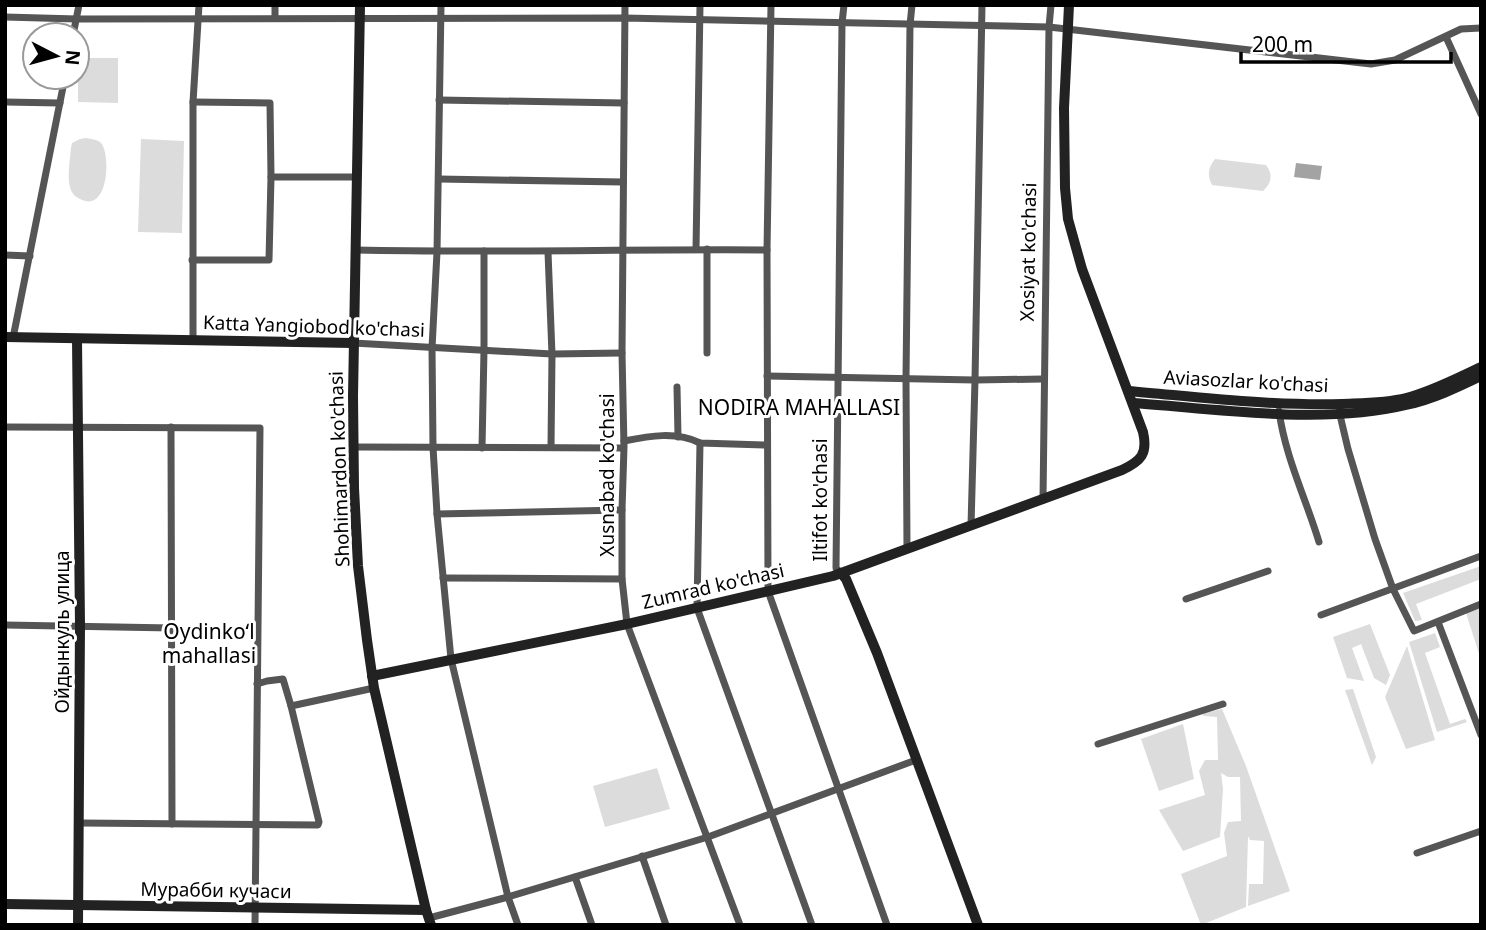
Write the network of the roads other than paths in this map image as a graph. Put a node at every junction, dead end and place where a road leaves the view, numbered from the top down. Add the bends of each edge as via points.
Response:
1 (79, 5) edge
2 (199, 5) edge
3 (275, 5) edge
4 (360, 5) edge
5 (441, 5) edge
6 (625, 5) edge
7 (699, 5) edge
8 (771, 5) edge
9 (844, 5) edge
10 (912, 5) edge
11 (982, 5) edge
12 (1051, 5) edge
13 (1069, 5) edge
14 (5, 17) edge
15 (198, 18) junction
16 (275, 18) junction
17 (624, 18) junction
18 (77, 19) junction
19 (359, 19) junction
20 (440, 19) junction
21 (698, 19) junction
22 (770, 20) junction
23 (842, 23) junction
24 (911, 25) junction
25 (981, 26) junction
26 (1049, 27) junction
27 (1067, 28) junction
28 (1481, 28) edge
29 (1446, 37) junction
30 (62, 91) edge
31 (439, 100) junction
32 (5, 102) edge
33 (193, 102) junction
34 (60, 103) junction
35 (624, 103) junction
36 (1481, 114) edge
37 (271, 177) junction
38 (356, 177) junction
39 (439, 179) junction
40 (623, 181) junction
41 (696, 249) junction
42 (707, 249) junction
43 (356, 250) junction
44 (767, 250) junction
45 (484, 251) junction
46 (622, 251) junction
47 (437, 252) junction
48 (548, 252) junction
49 (5, 255) edge
50 (30, 256) junction
51 (192, 260) junction
52 (9, 337) edge
53 (78, 339) junction
54 (192, 340) junction
55 (353, 343) junction
56 (432, 348) junction
57 (484, 350) junction
58 (622, 353) junction
59 (707, 353) dead end
60 (552, 354) junction
61 (1481, 367) edge
62 (767, 376) junction
63 (1481, 376) edge
64 (838, 378) junction
65 (906, 379) junction
66 (1043, 379) junction
67 (975, 380) junction
68 (677, 387) dead end
69 (1128, 391) junction
70 (1133, 403) junction
71 (1280, 409) junction
72 (1339, 409) junction
73 (79, 426) junction
74 (5, 427) edge
75 (171, 427) junction
76 (678, 437) junction
77 (700, 443) junction
78 (623, 444) junction
79 (766, 445) junction
80 (353, 447) junction
81 (433, 447) junction
82 (551, 447) junction
83 (482, 448) junction
84 (1043, 499) junction
85 (621, 510) junction
86 (437, 514) junction
87 (971, 526) junction
88 (1319, 542) dead end
89 (907, 550) junction
90 (1481, 556) edge
91 (1268, 571) dead end
92 (841, 573) junction
93 (443, 578) junction
94 (622, 579) junction
95 (1393, 589) junction
96 (768, 591) junction
97 (1186, 599) dead end
98 (1481, 604) edge
99 (696, 608) junction
100 (1321, 615) dead end
101 (1438, 622) junction
102 (627, 624) junction
103 (5, 625) edge
104 (80, 625) junction
105 (172, 628) junction
106 (451, 659) junction
107 (372, 676) junction
108 (257, 684) junction
109 (374, 688) junction
110 (1223, 704) dead end
111 (291, 706) junction
112 (1481, 735) edge
113 (1098, 744) dead end
114 (916, 760) junction
115 (838, 789) junction
116 (771, 814) junction
117 (79, 823) junction
118 (172, 824) junction
119 (256, 825) junction
120 (1481, 831) edge
121 (708, 837) junction
122 (1417, 853) dead end
123 (642, 856) junction
124 (575, 877) junction
125 (508, 897) junction
126 (5, 904) edge
127 (78, 906) junction
128 (255, 908) junction
129 (429, 918) edge
130 (78, 925) edge
131 (255, 925) edge
132 (518, 925) edge
133 (592, 925) edge
134 (666, 925) edge
135 (740, 925) edge
136 (812, 925) edge
137 (887, 925) edge
138 (978, 925) edge

1 - 18 street
2 - 15 street
3 - 16 street
4 - 19 street, Shohimardon ko'chasi
5 - 20 street
6 - 17 street, Xusnabad ko'chasi
7 - 21 street
8 - 22 street
9 - 23 street, Iltifot ko'chasi
10 - 24 street
11 - 25 street
12 - 26 street, Xosiyat ko'chasi
13 - 27 street, Xosiyat ko'chasi
14 - 18 street
15 - 16 street
15 - 18 street
15 - 33 street
16 - 19 street
17 - 20 street
17 - 21 street
17 - 35 street, Xusnabad ko'chasi
19 - 20 street
19 - 38 street, Shohimardon ko'chasi
20 - 31 street
21 - 22 street
21 - 41 street
22 - 23 street
22 - 44 street
23 - 24 street
23 - 64 street, Iltifot ko'chasi
24 - 25 street
24 - 65 street
25 - 26 street
25 - 67 street
26 - 27 street
26 - 66 street, Xosiyat ko'chasi
27 - 29 street via 1371,64 1395,60
27 - 69 street, Xosiyat ko'chasi via 1068,219
28 - 29 street via 1461,29
29 - 36 street
30 - 34 street
31 - 35 street
31 - 39 street
32 - 34 street
33 - 37 street via 270,103
33 - 51 street
34 - 50 street
35 - 40 street, Xusnabad ko'chasi
37 - 38 street
37 - 51 street via 269,260
38 - 43 street, Shohimardon ko'chasi
39 - 40 street
39 - 47 street
40 - 46 street, Xusnabad ko'chasi
41 - 42 street
41 - 46 street
42 - 44 street
42 - 59 street
43 - 47 street
43 - 55 street, Shohimardon ko'chasi
44 - 62 street
45 - 47 street
45 - 48 street
45 - 57 street
46 - 48 street
46 - 58 street, Xusnabad ko'chasi
47 - 56 street
48 - 60 street
49 - 50 street
50 - 52 street
51 - 54 street
52 - 53 street, Katta Yangiobod ko'chasi
53 - 54 street, Katta Yangiobod ko'chasi
53 - 73 street, Ойдынкуль улица
54 - 55 street, Katta Yangiobod ko'chasi
55 - 56 street, Katta Yangiobod ko'chasi
55 - 80 street, Shohimardon ko'chasi
56 - 57 street, Katta Yangiobod ko'chasi
56 - 81 street
57 - 60 street, Katta Yangiobod ko'chasi
57 - 83 street
58 - 60 street, Katta Yangiobod ko'chasi
58 - 78 street, Xusnabad ko'chasi
60 - 82 street
61 - 72 street, Aviasozlar ko'chasi via 1406,398
62 - 64 street
62 - 79 street
63 - 72 street, Aviasozlar ko'chasi via 1395,408
64 - 65 street
64 - 92 street, Iltifot ko'chasi via 836,568
65 - 67 street
65 - 89 street
66 - 67 street
66 - 84 street, Xosiyat ko'chasi
67 - 87 street
68 - 76 street
69 - 70 street, Zumrad ko'chasi
69 - 71 street, Aviasozlar ko'chasi
70 - 71 street, Aviasozlar ko'chasi
70 - 84 street, Zumrad ko'chasi via 1144,441 1138,461
71 - 72 street, Aviasozlar ko'chasi
71 - 88 street
72 - 95 street
73 - 74 street
73 - 75 street
73 - 104 street, Ойдынкуль улица
75 - 105 street
75 - 108 street via 260,428
76 - 77 street
76 - 78 street via 655,436
77 - 79 street
77 - 99 street
78 - 82 street
78 - 85 street, Xusnabad ko'chasi
79 - 96 street
80 - 81 street
80 - 107 street, Shohimardon ko'chasi via 358,566
81 - 83 street
81 - 86 street
82 - 83 street
84 - 87 street, Zumrad ko'chasi
85 - 86 street
85 - 94 street, Xusnabad ko'chasi
86 - 93 street
87 - 89 street, Zumrad ko'chasi
89 - 92 street, Zumrad ko'chasi
90 - 95 street
91 - 97 street
92 - 96 street, Zumrad ko'chasi
92 - 114 street, Iltifot ko'chasi via 877,653
93 - 94 street
93 - 106 street
94 - 102 street, Xusnabad ko'chasi
95 - 100 street
95 - 101 street via 1414,631
96 - 99 street, Zumrad ko'chasi
96 - 115 street
98 - 101 street
99 - 102 street, Zumrad ko'chasi
99 - 116 street
101 - 112 street
102 - 106 street, Zumrad ko'chasi
102 - 121 street, Xusnabad ko'chasi
103 - 104 street
104 - 105 street
104 - 117 street, Ойдынкуль улица
105 - 118 street
106 - 107 street, Zumrad ko'chasi
106 - 125 street
107 - 109 street, Shohimardon ko'chasi
108 - 111 street via 282,678
108 - 119 street
109 - 111 street
109 - 129 street, Shohimardon ko'chasi
110 - 113 street
111 - 119 street via 319,824
114 - 115 street
114 - 138 street, Iltifot ko'chasi
115 - 116 street
115 - 137 street
116 - 121 street
116 - 136 street
117 - 118 street
117 - 127 street, Ойдынкуль улица
118 - 119 street
119 - 128 street
120 - 122 street
121 - 123 street
121 - 135 street, Xusnabad ko'chasi
123 - 124 street
123 - 134 street
124 - 125 street
124 - 133 street
125 - 129 street
125 - 132 street
126 - 127 street, Мурабби кучаси
127 - 128 street, Мурабби кучаси
127 - 130 street, Ойдынкуль улица
128 - 129 street, Мурабби кучаси
128 - 131 street

